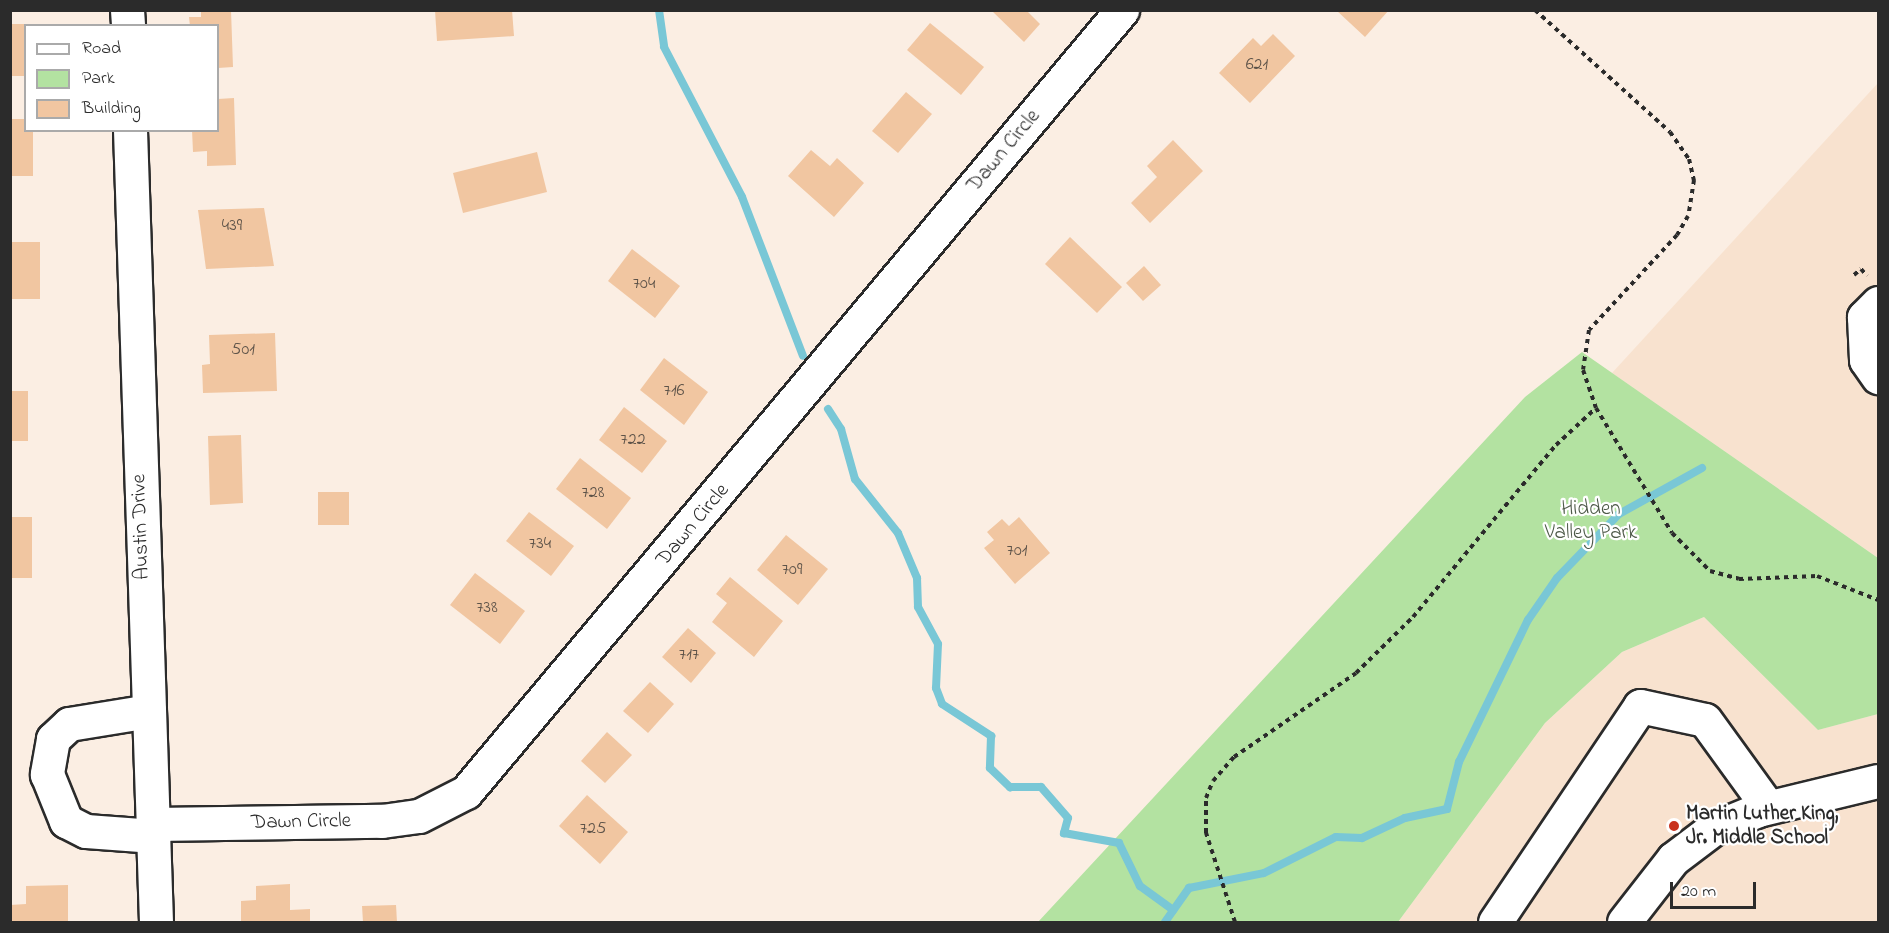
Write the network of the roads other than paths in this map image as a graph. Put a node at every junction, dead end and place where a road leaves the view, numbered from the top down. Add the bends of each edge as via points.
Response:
1 (1122, 10) edge
2 (129, 132) edge
3 (1878, 303) edge
4 (1878, 377) edge
5 (149, 711) junction
6 (1878, 781) edge
7 (1768, 807) junction
8 (154, 830) junction
9 (156, 922) edge
10 (1495, 922) edge
11 (1624, 922) edge

1 - 8 street, Dawn Circle via 466,792 419,816 382,821
2 - 5 street, Austin Drive
3 - 4 street via 1864,318 1866,360
5 - 8 street, Austin Drive
5 - 8 street, Dawn Circle via 69,724 53,739 47,774 66,821 86,831
6 - 7 street
7 - 10 street via 1705,720 1640,706
7 - 11 street via 1714,828 1673,859
8 - 9 street, Austin Drive

